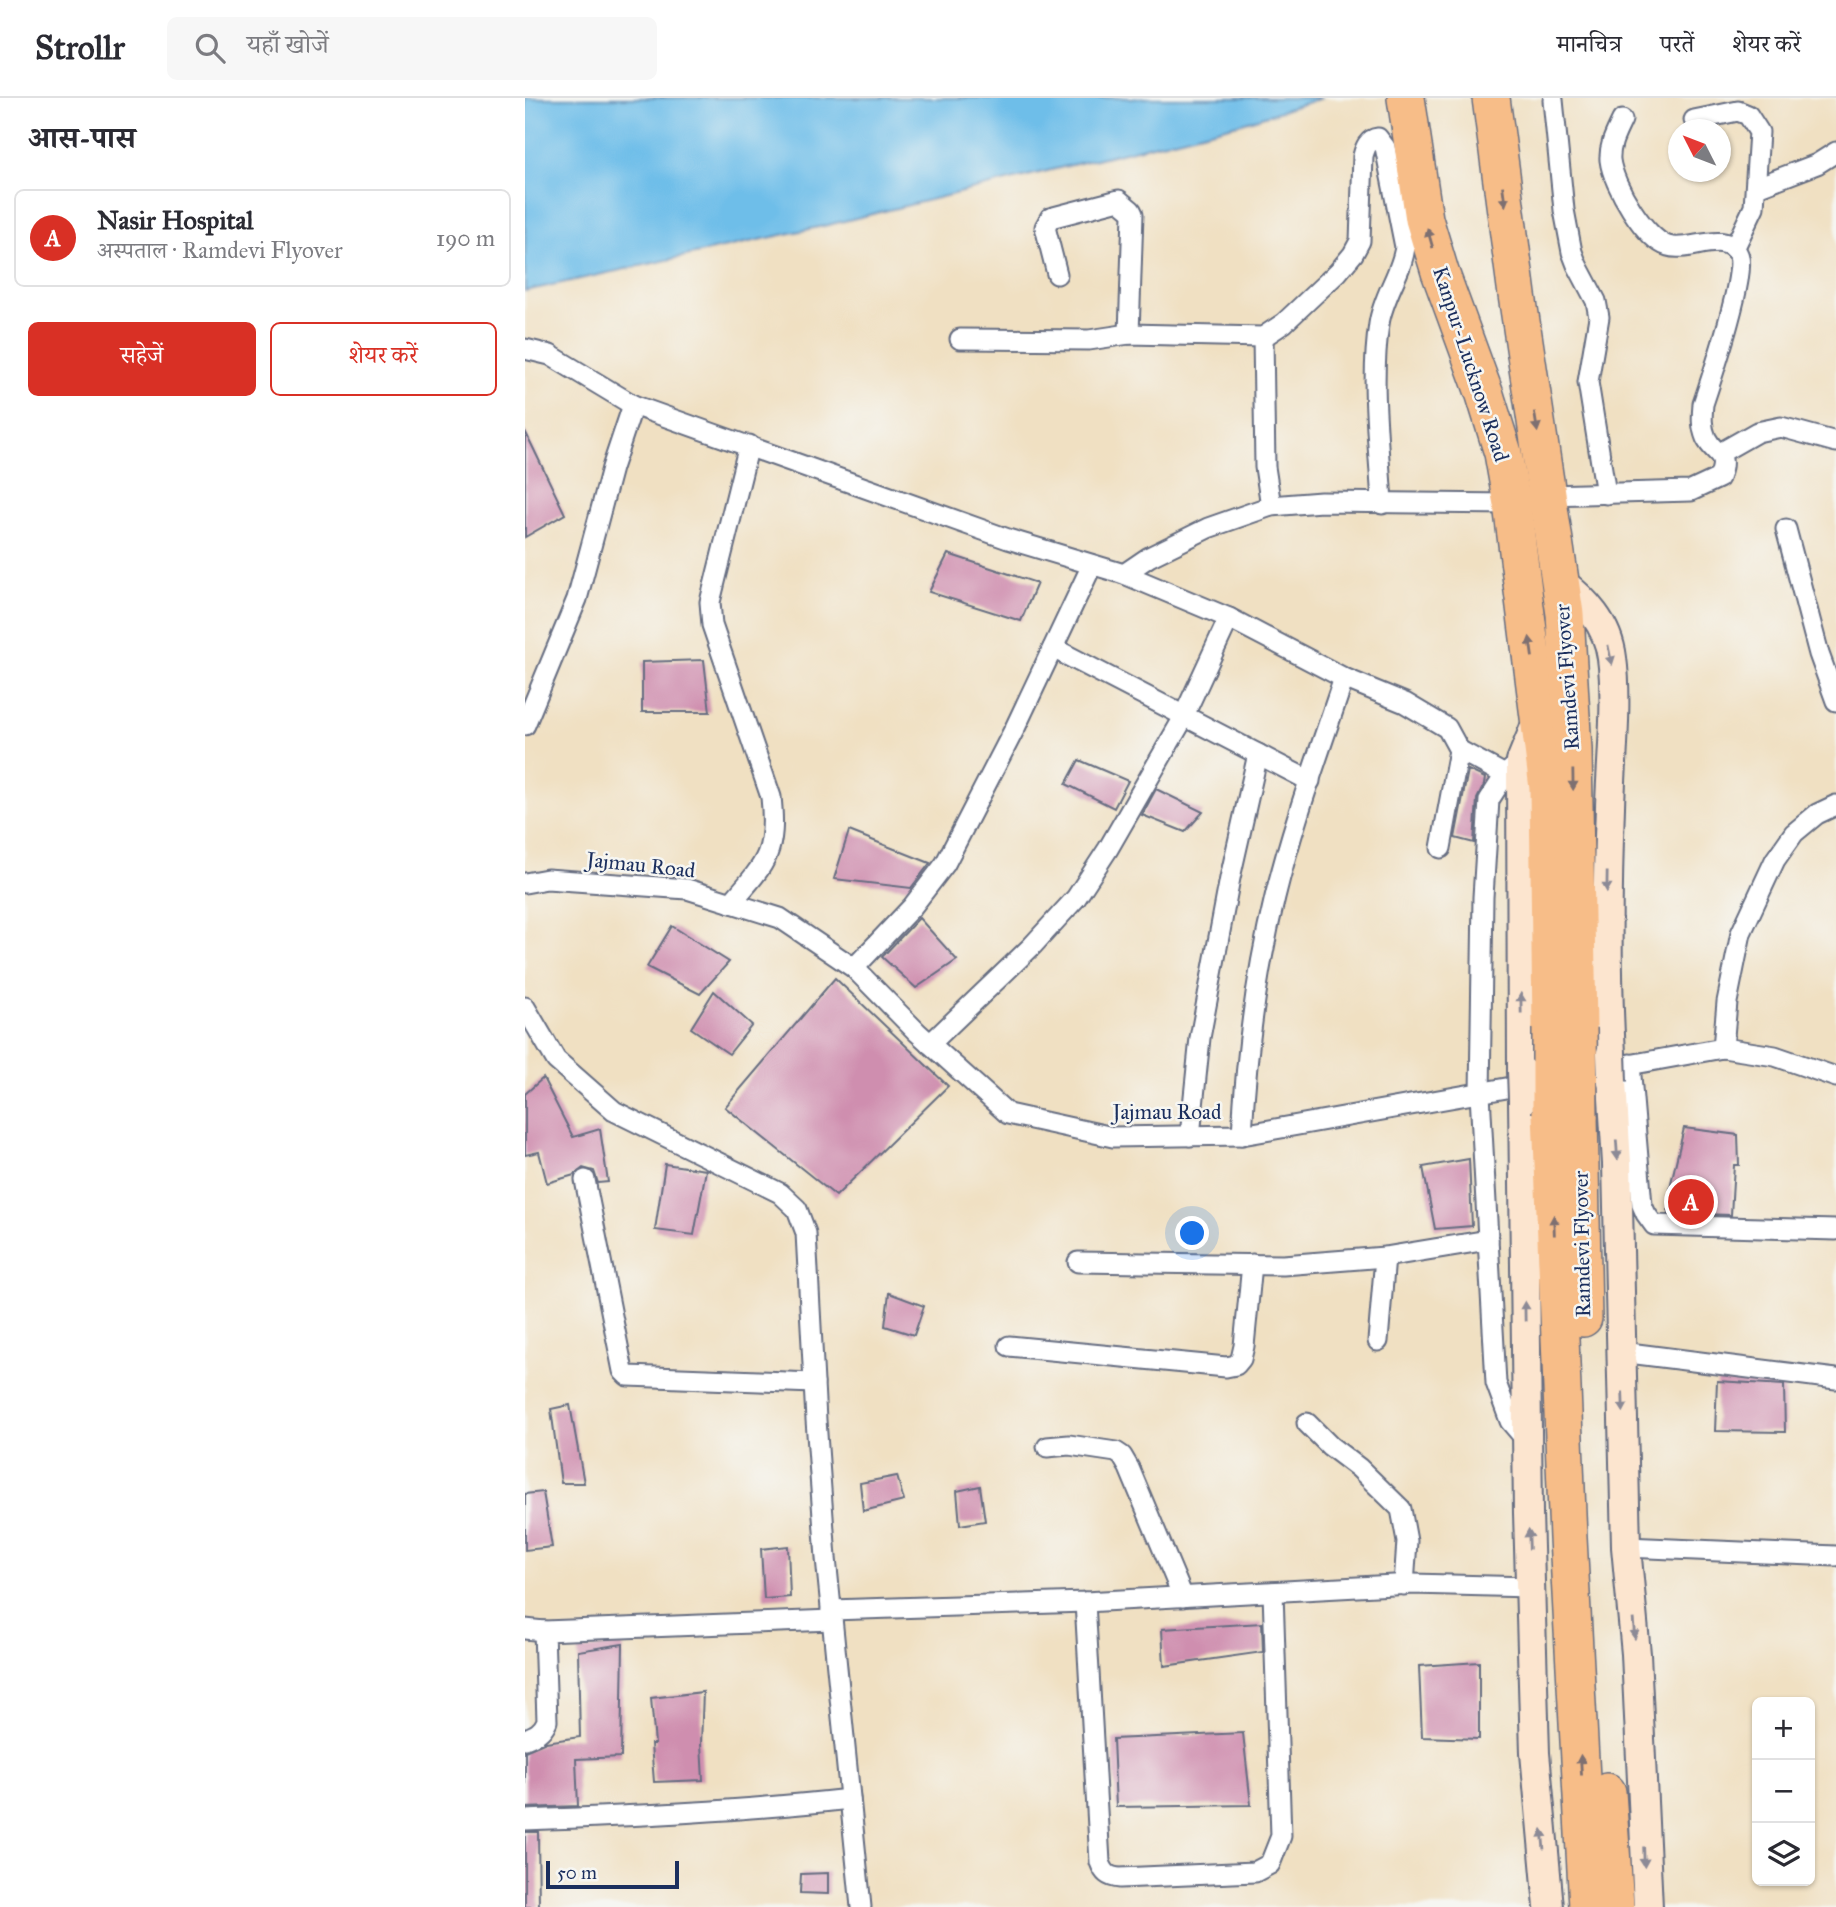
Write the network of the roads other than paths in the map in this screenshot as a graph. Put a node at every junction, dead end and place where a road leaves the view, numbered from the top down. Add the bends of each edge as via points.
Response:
1 (1406, 98) edge
2 (1553, 100) dead end
3 (1493, 113) edge
4 (1699, 119) edge
5 (1622, 120) dead end
6 (1836, 152) edge
7 (1757, 187) junction
8 (1734, 249) junction
9 (1056, 274) dead end
10 (1129, 334) junction
11 (1263, 337) junction
12 (960, 339) dead end
13 (525, 349) edge
14 (632, 405) junction
15 (1836, 442) edge
16 (749, 445) junction
17 (1720, 453) junction
18 (1606, 494) junction
19 (1548, 495) junction
20 (1382, 504) junction
21 (1512, 504) junction
22 (1271, 506) junction
23 (1786, 529) dead end
24 (1093, 565) junction
25 (1124, 574) junction
26 (1560, 581) junction
27 (1229, 618) junction
28 (1053, 648) junction
29 (1344, 678) junction
30 (1836, 701) edge
31 (1185, 715) junction
32 (1539, 715) junction
33 (525, 724) edge
34 (1459, 750) junction
35 (1258, 754) junction
36 (1513, 768) junction
37 (1310, 780) junction
38 (1836, 805) edge
39 (1441, 848) dead end
40 (525, 883) edge
41 (731, 903) junction
42 (854, 968) junction
43 (525, 1007) edge
44 (1564, 1029) junction
45 (930, 1044) junction
46 (1723, 1048) junction
47 (1617, 1066) junction
48 (1836, 1077) edge
49 (1480, 1094) junction
50 (1242, 1135) junction
51 (1190, 1136) junction
52 (585, 1180) dead end
53 (1836, 1230) edge
54 (1488, 1240) junction
55 (1385, 1257) junction
56 (1078, 1262) dead end
57 (1252, 1264) junction
58 (1378, 1341) dead end
59 (1009, 1346) dead end
60 (1621, 1352) junction
61 (1836, 1379) edge
62 (814, 1383) junction
63 (1307, 1423) dead end
64 (1527, 1441) junction
65 (1047, 1447) dead end
66 (1626, 1547) junction
67 (1836, 1556) edge
68 (1404, 1585) junction
69 (1531, 1587) junction
70 (1273, 1592) junction
71 (1183, 1597) junction
72 (1085, 1602) junction
73 (832, 1615) junction
74 (534, 1630) edge
75 (525, 1739) edge
76 (850, 1799) junction
77 (525, 1820) edge
78 (861, 1907) edge
79 (1549, 1907) edge
80 (1588, 1907) edge
81 (1615, 1907) edge
82 (1648, 1907) edge

21 -> 1 highway, Kanpur-Lucknow Road via 1503,453 1425,219
2 - 18 street via 1572,251 1599,317 1588,382
3 -> 19 highway, Kanpur-Lucknow Road
4 - 7 street via 1738,111 1748,115 1759,132
5 - 8 street via 1611,145 1611,161 1645,231 1673,248 1719,242
6 - 7 street
7 - 8 street via 1754,207
8 - 17 street via 1740,258 1738,284 1701,420 1707,441
9 - 10 street via 1045,226 1050,218 1119,200 1125,204 1133,214
10 - 11 street
10 - 12 street via 1089,340
11 - 20 street via 1284,323 1353,254 1360,241 1363,156 1367,144 1378,138 1385,147 1405,247 1379,322 1375,382
11 - 22 street via 1264,444
13 - 14 street via 550,355
14 - 16 street
14 - 33 street via 577,598
15 - 17 street via 1781,427 1757,432
16 - 24 street
16 - 41 street via 710,602 712,625 771,797 773,822 771,844 761,869
17 - 18 street via 1724,465 1719,478 1691,491
18 - 19 street
19 - 21 street
19 - 26 highway, Kanpur-Lucknow Road
20 - 21 street
20 - 22 street
32 -> 21 highway, Kanpur-Lucknow Road
22 - 25 street via 1207,528
23 - 30 street
24 - 25 street
24 - 28 street
25 - 27 street
26 -> 44 highway, Ramdevi Flyover via 1570,674
26 -> 47 main road via 1583,598 1600,622 1612,656 1607,890
27 - 29 street
27 - 31 street
28 - 31 street
28 - 42 street via 945,864
29 - 34 street via 1405,703 1447,728
29 - 37 street
31 - 35 street
31 - 45 street via 1076,898
32 - 36 main road
32 - 44 highway, Ramdevi Flyover
34 - 36 street
34 - 39 street
35 - 37 street
35 - 51 street via 1200,1038
36 - 49 street via 1489,800
64 -> 36 main road, bridge
37 - 50 street via 1275,899 1251,1018
38 - 46 street via 1794,833 1775,860 1741,933
40 - 41 street, Jajmau Road via 547,879 687,889
41 - 42 street, Jajmau Road via 780,918
42 - 45 street, Jajmau Road
43 - 62 street via 556,1060 614,1111 781,1193 797,1209 806,1233
80 -> 44 highway, Ramdevi Flyover, bridge via 1551,1146
44 - 81 highway, Ramdevi Flyover, bridge
45 - 51 street, Jajmau Road via 1008,1114 1113,1137
46 - 47 street, Jajmau Road
46 - 48 street, Jajmau Road via 1775,1056
47 - 49 street, Jajmau Road
47 - 53 street via 1642,1205 1654,1225
47 -> 60 main road
49 - 50 street, Jajmau Road
49 - 54 street
50 - 51 street, Jajmau Road
52 - 62 street via 623,1371 628,1376
54 - 55 street
54 - 64 street via 1496,1384 1510,1421
55 - 57 street
55 - 58 street
56 - 57 street
57 - 59 street via 1244,1346 1236,1365
60 - 61 street
60 -> 66 main road
62 - 73 street
63 - 68 street via 1401,1509 1407,1541
69 -> 64 main road
65 - 71 street via 1069,1445 1122,1456
66 - 67 street
66 -> 82 main road
68 - 69 street
68 - 70 street
79 -> 69 main road via 1535,1753
70 - 71 street
70 - 72 street via 1281,1836 1270,1864 1255,1872 1120,1878 1103,1871
71 - 72 street
72 - 73 street
73 - 74 street
73 - 76 street
74 - 75 street via 547,1721 536,1735
76 - 77 street
76 - 78 street

